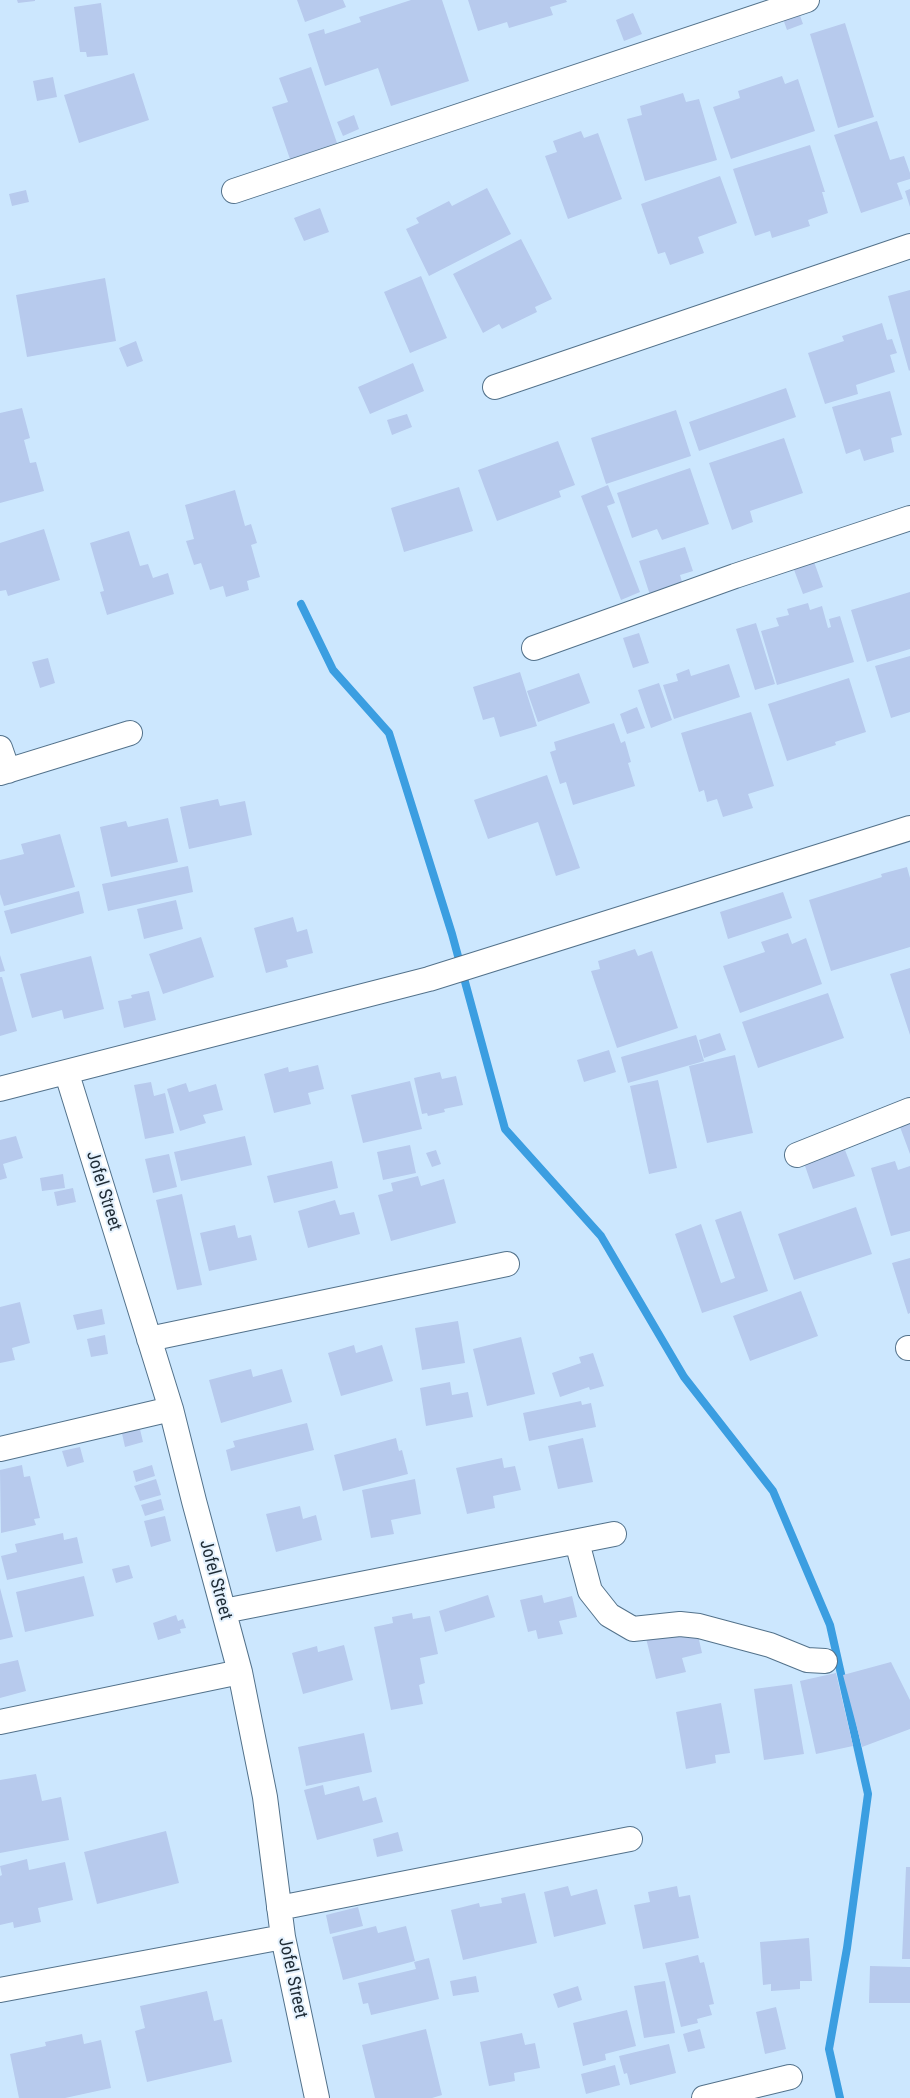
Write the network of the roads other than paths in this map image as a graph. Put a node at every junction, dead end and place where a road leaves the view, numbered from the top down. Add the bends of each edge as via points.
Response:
1 (807, 0) edge
2 (234, 192) dead end
3 (910, 246) edge
4 (495, 387) dead end
5 (910, 518) edge
6 (534, 648) dead end
7 (130, 733) dead end
8 (0, 748) edge
9 (4, 772) edge
10 (910, 828) edge
11 (67, 1074) junction
12 (0, 1090) edge
13 (910, 1110) edge
14 (797, 1154) dead end
15 (507, 1264) dead end
16 (149, 1339) junction
17 (171, 1410) junction
18 (0, 1449) edge
19 (614, 1534) dead end
20 (577, 1542) junction
21 (224, 1611) junction
22 (826, 1661) dead end
23 (240, 1672) junction
24 (0, 1722) edge
25 (630, 1839) dead end
26 (279, 1908) junction
27 (283, 1937) junction
28 (0, 1990) edge
29 (790, 2077) dead end
30 (318, 2098) edge
31 (704, 2098) edge

1 - 2 street
3 - 4 street
5 - 6 street
7 - 9 street
8 - 9 street
10 - 11 street via 429,979
11 - 12 street
11 - 16 street, Jofel Street
13 - 14 street
15 - 16 street
16 - 17 street, Jofel Street
17 - 18 street
17 - 21 street, Jofel Street
19 - 20 street
20 - 21 street
20 - 22 street via 590,1591 609,1615 633,1629 680,1624 699,1626 770,1645 807,1660
21 - 23 street, Jofel Street
23 - 24 street
23 - 26 street, Jofel Street via 265,1797
25 - 26 street
26 - 27 street, Jofel Street
27 - 28 street
27 - 30 street, Jofel Street
29 - 31 street

